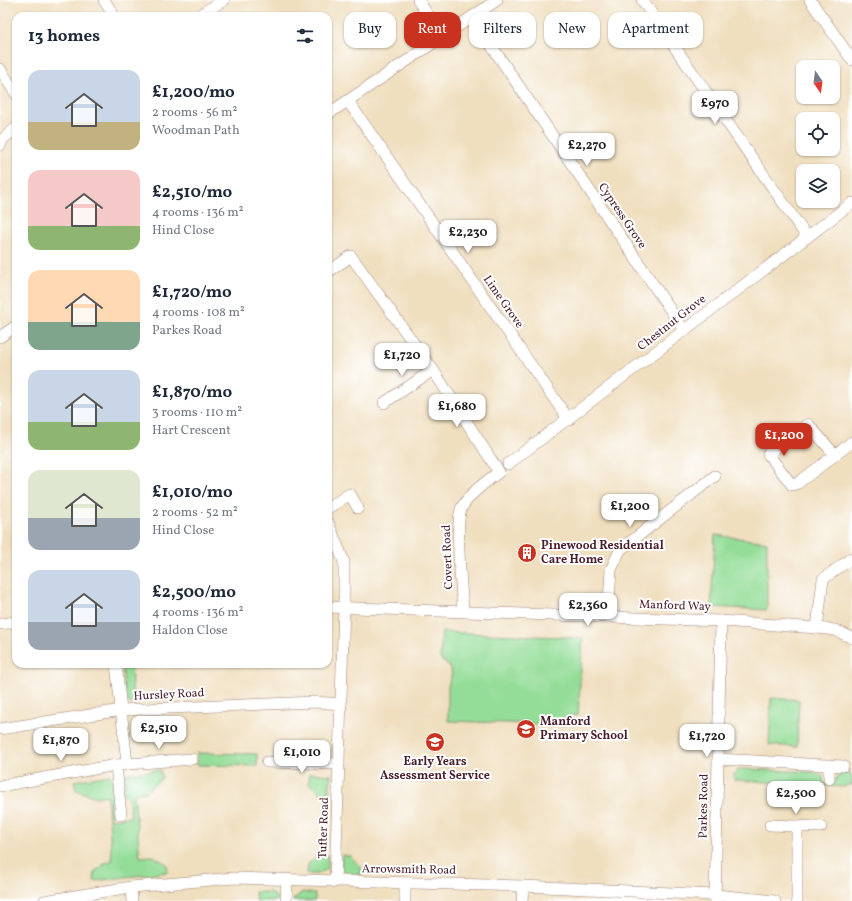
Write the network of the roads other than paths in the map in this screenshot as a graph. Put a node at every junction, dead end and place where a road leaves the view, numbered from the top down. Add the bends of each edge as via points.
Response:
1 (104, 0) edge
2 (224, 0) edge
3 (418, 0) edge
4 (497, 0) edge
5 (642, 0) edge
6 (810, 0) edge
7 (112, 12) edge
8 (204, 12) edge
9 (426, 12) edge
10 (479, 12) edge
11 (426, 48) edge
12 (493, 48) edge
13 (852, 60) edge
14 (0, 69) edge
15 (12, 88) edge
16 (348, 101) junction
17 (332, 111) edge
18 (12, 131) edge
19 (0, 145) edge
20 (852, 203) edge
21 (807, 237) junction
22 (332, 269) edge
23 (12, 329) edge
24 (684, 330) junction
25 (0, 337) edge
26 (432, 370) junction
27 (384, 403) dead end
28 (569, 420) junction
29 (852, 442) edge
30 (834, 455) junction
31 (508, 464) dead end
32 (714, 476) dead end
33 (332, 505) edge
34 (358, 508) dead end
35 (332, 532) edge
36 (852, 558) edge
37 (332, 607) edge
38 (344, 608) junction
39 (463, 611) junction
40 (608, 617) junction
41 (721, 621) junction
42 (12, 622) edge
43 (0, 624) edge
44 (817, 628) junction
45 (852, 638) edge
46 (117, 668) edge
47 (341, 704) junction
48 (122, 710) junction
49 (0, 729) edge
50 (192, 758) dead end
51 (718, 759) junction
52 (267, 762) dead end
53 (122, 764) junction
54 (339, 764) junction
55 (829, 765) junction
56 (843, 766) dead end
57 (829, 780) dead end
58 (0, 786) edge
59 (121, 815) dead end
60 (770, 824) dead end
61 (797, 826) junction
62 (821, 827) dead end
63 (287, 880) junction
64 (335, 882) junction
65 (405, 883) junction
66 (523, 886) junction
67 (131, 887) junction
68 (715, 898) edge
69 (44, 901) edge
70 (132, 901) edge
71 (286, 901) edge
72 (405, 901) edge
73 (522, 901) edge
74 (775, 901) edge
75 (797, 901) edge

1 - 7 street
2 - 8 street
3 - 9 street
4 - 10 street
5 - 21 street
6 - 13 street
11 - 16 street
12 - 24 street, Cypress Grove
14 - 15 street
16 - 17 street
16 - 28 street, Lime Grove
18 - 19 street
20 - 21 street, Chestnut Grove
21 - 24 street, Chestnut Grove
22 - 26 street, Covert Road via 351,256
23 - 25 street
24 - 28 street, Chestnut Grove
26 - 27 street
26 - 39 street, Covert Road via 499,472 475,491 461,508 459,526
28 - 31 street, Chestnut Grove
29 - 30 street
30 - 30 street via 792,485 768,454 808,424
32 - 40 street via 620,550 611,570
33 - 34 street via 350,494
35 - 38 street, Tufter Road via 344,562
36 - 44 street via 823,579
37 - 38 street, Manford Way
38 - 39 street, Manford Way
38 - 47 street, Tufter Road
39 - 40 street, Manford Way
40 - 41 street, Manford Way
41 - 44 street, Manford Way
41 - 51 street, Parkes Road
42 - 43 street
44 - 45 street, Manford Way via 835,630
46 - 48 street
47 - 48 street, Hursley Road via 316,702
47 - 54 street, Tufter Road
48 - 49 street, Hursley Road
48 - 53 street
50 - 53 street
51 - 55 street
51 - 68 street, Parkes Road
52 - 54 street
53 - 58 street
53 - 59 street
54 - 64 street, Tufter Road
55 - 56 street
55 - 57 street
60 - 61 street
61 - 62 street
61 - 75 street
63 - 64 street, Arrowsmith Road
63 - 67 street, Arrowsmith Road via 234,878
63 - 71 street
64 - 65 street, Arrowsmith Road
65 - 66 street, Arrowsmith Road
65 - 72 street
66 - 68 street, Arrowsmith Road
66 - 73 street
67 - 69 street, Arrowsmith Road
67 - 70 street
68 - 74 street, Arrowsmith Road

